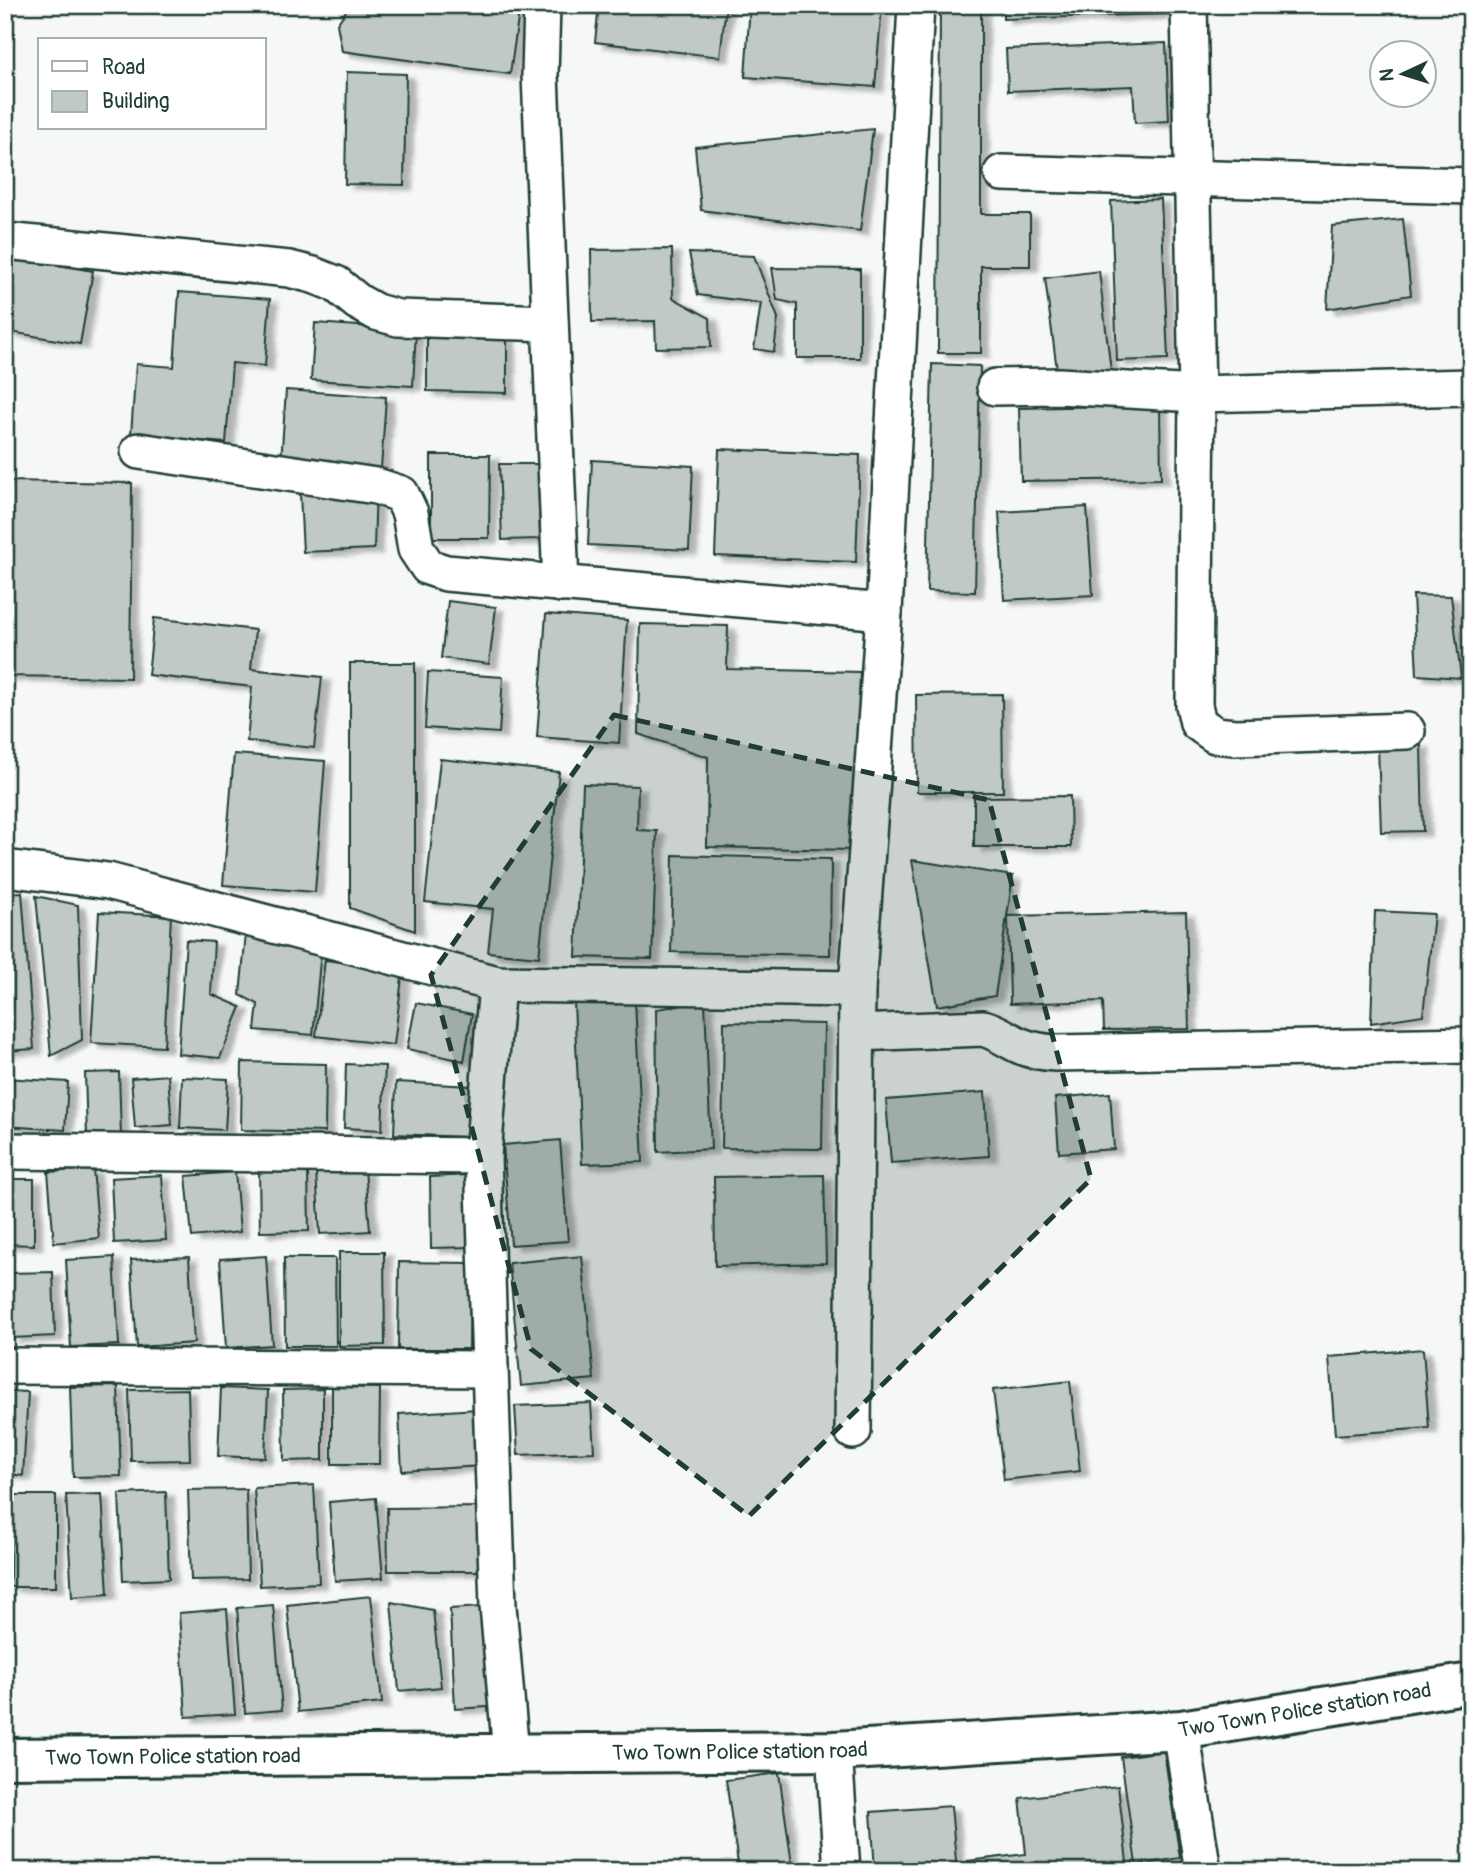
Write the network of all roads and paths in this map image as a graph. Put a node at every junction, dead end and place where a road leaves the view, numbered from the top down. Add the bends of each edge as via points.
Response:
1 (542, 5) edge
2 (916, 5) edge
3 (1189, 5) edge
4 (1002, 173) dead end
5 (1193, 179) junction
6 (1471, 186) edge
7 (5, 241) edge
8 (550, 323) junction
9 (995, 387) dead end
10 (1471, 387) edge
11 (1197, 394) junction
12 (139, 451) dead end
13 (561, 584) junction
14 (884, 612) junction
15 (1406, 731) dead end
16 (5, 868) edge
17 (497, 984) junction
18 (857, 989) junction
19 (857, 1032) junction
20 (1471, 1045) edge
21 (5, 1151) edge
22 (484, 1156) junction
23 (5, 1366) edge
24 (490, 1369) junction
25 (853, 1431) dead end
26 (1471, 1683) edge
27 (1181, 1730) junction
28 (834, 1751) junction
29 (511, 1754) junction
30 (5, 1758) edge
31 (842, 1871) edge
32 (1203, 1871) edge

1 - 8 street via 540,75
2 - 14 street
3 - 5 street
4 - 5 street
5 - 6 street
5 - 11 street
7 - 8 street via 289,269 336,284 376,312 398,318
8 - 13 street
9 - 11 street
10 - 11 street
11 - 15 street via 1194,705 1198,723 1215,735 1235,737
12 - 13 street via 376,486 401,494 410,513 416,549 428,567 446,573
13 - 14 street
14 - 18 street
16 - 17 street via 108,881
17 - 18 street
17 - 22 street
18 - 19 street
19 - 20 street via 983,1028 1020,1046 1056,1053
19 - 25 street
21 - 22 street
22 - 24 street
23 - 24 street
24 - 29 street via 498,1606
26 - 27 street, Two Town Police station road
27 - 28 street, Two Town Police station road
27 - 32 street
28 - 29 street, Two Town Police station road
28 - 31 street
29 - 30 street, Two Town Police station road

